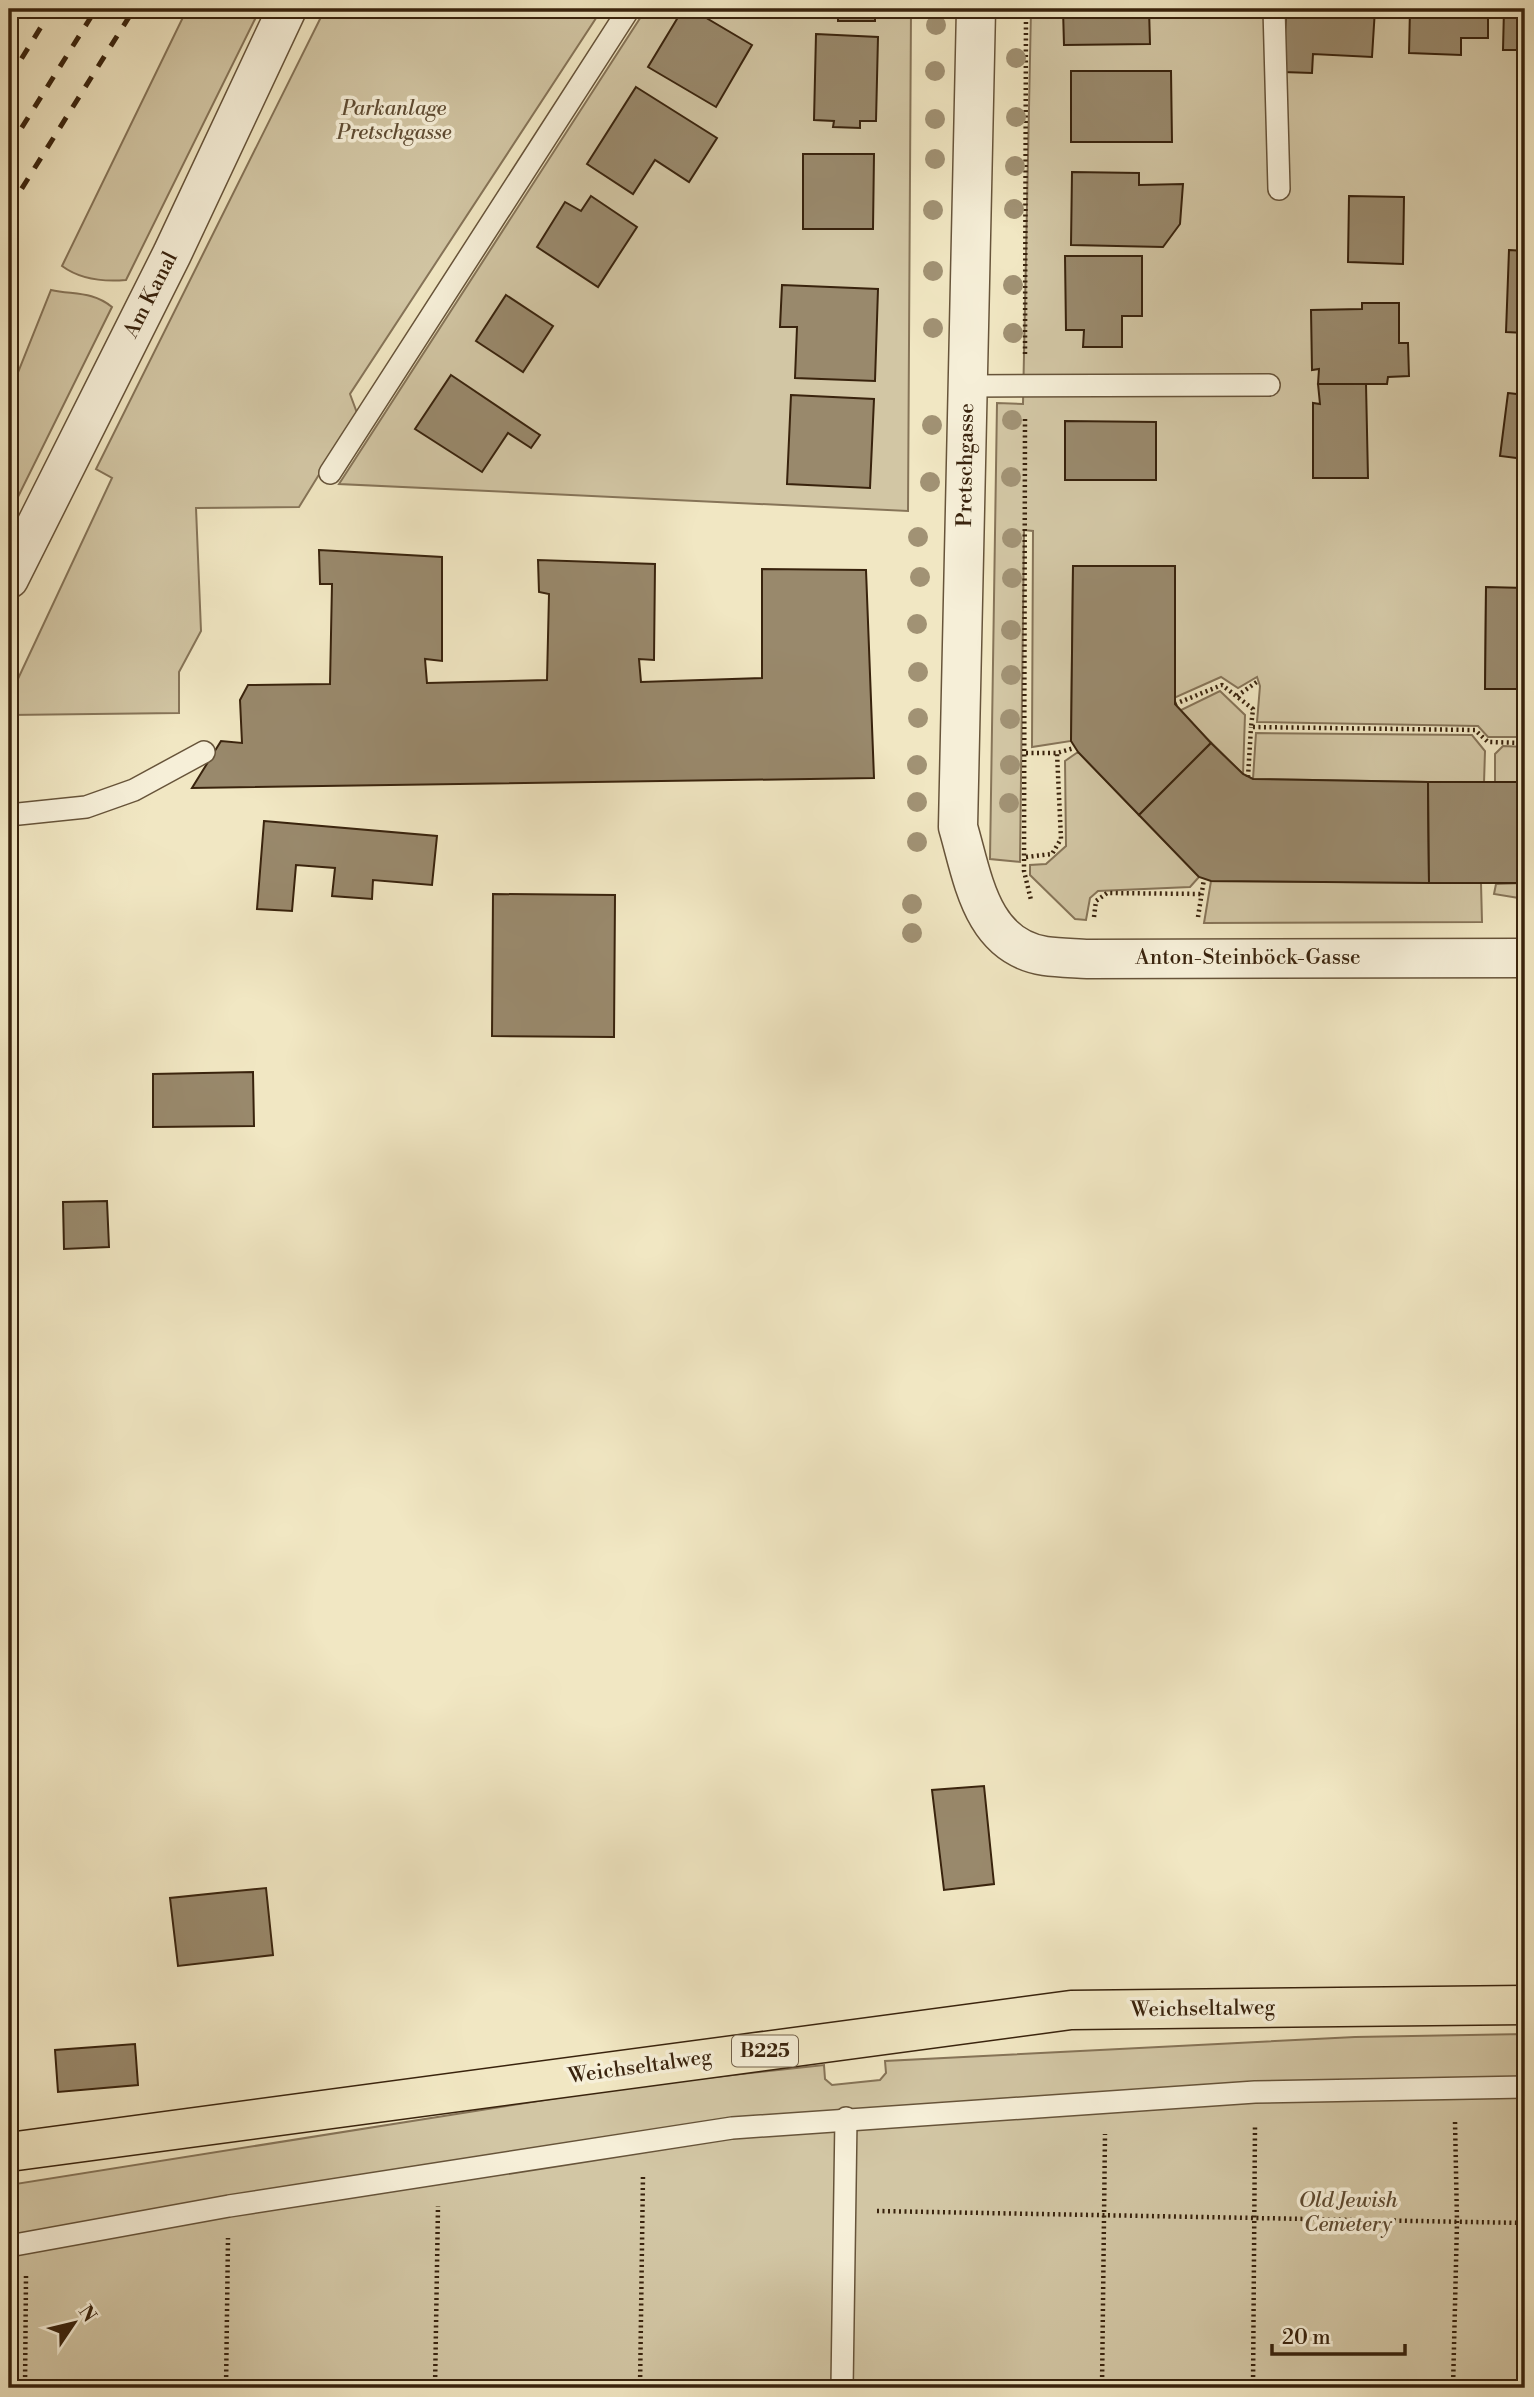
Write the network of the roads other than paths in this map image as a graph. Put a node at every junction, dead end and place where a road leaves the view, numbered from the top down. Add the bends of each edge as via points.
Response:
1 (287, 9) edge
2 (629, 9) edge
3 (976, 9) edge
4 (1274, 9) edge
5 (1279, 189) dead end
6 (1269, 385) dead end
7 (967, 386) junction
8 (330, 473) dead end
9 (9, 579) edge
10 (204, 752) dead end
11 (9, 815) edge
12 (985, 917) joint
13 (1525, 958) edge
14 (1525, 2005) edge
15 (1525, 2087) edge
16 (846, 2118) junction
17 (9, 2151) edge
18 (18, 2245) edge
19 (842, 2388) edge

1 - 9 street, Am Kanal via 172,254
2 - 8 lane
3 - 7 street, Pretschgasse
4 - 5 lane
6 - 7 lane
7 - 12 street, Pretschgasse via 958,827
10 - 11 lane via 134,790 86,807
12 - 13 street, Anton-Steinböck-Gasse via 1014,946 1043,956
14 - 17 main road, Weichseltalweg / B225 via 1071,2010
15 - 16 lane via 1255,2092
16 - 18 lane via 732,2128 229,2206
16 - 19 lane

